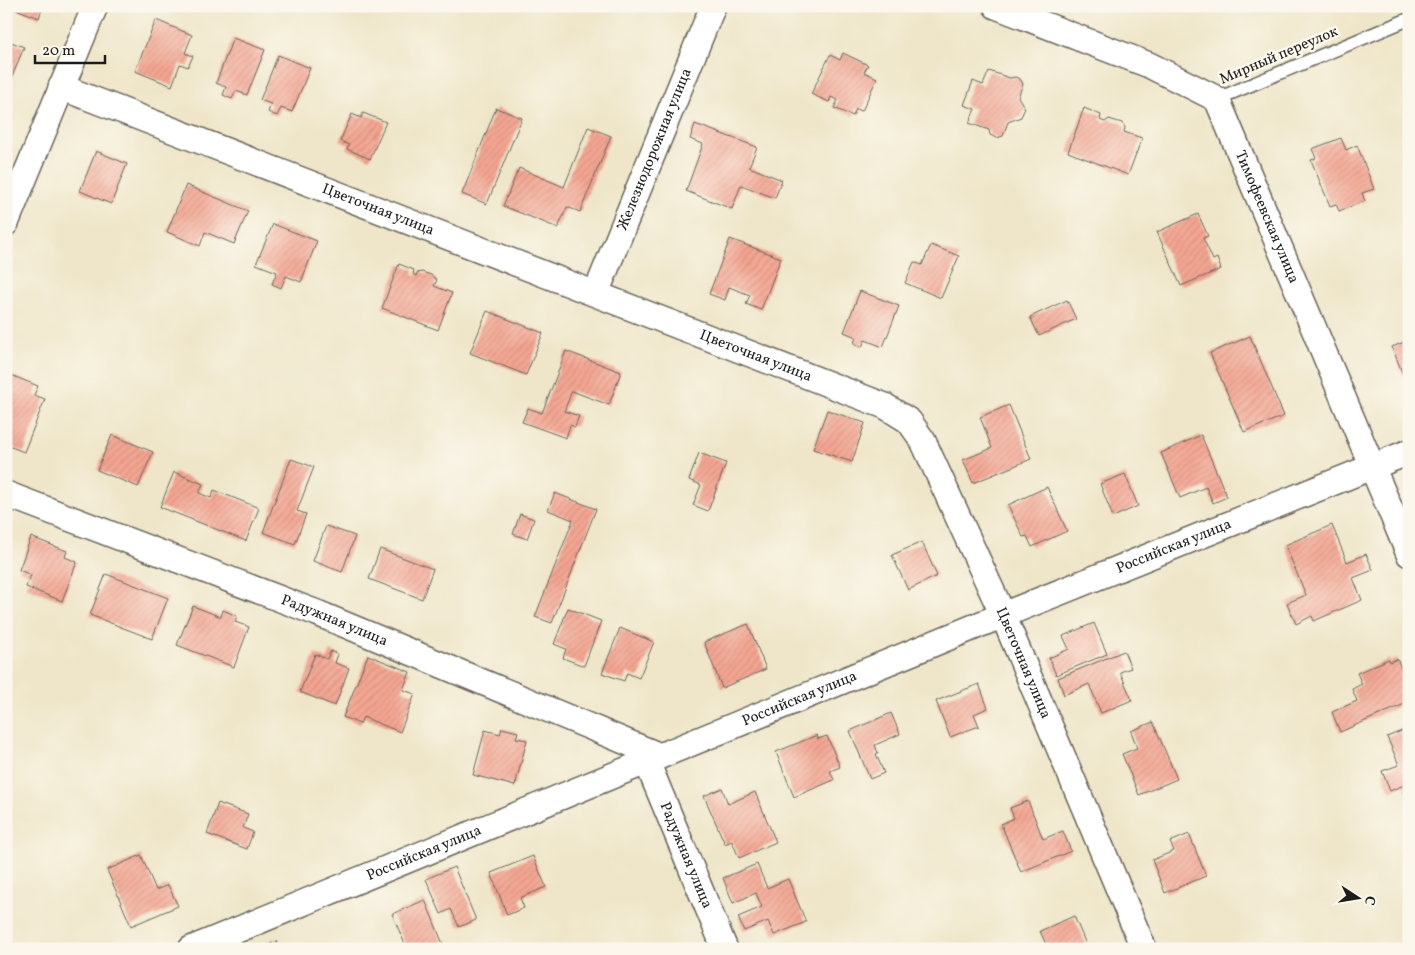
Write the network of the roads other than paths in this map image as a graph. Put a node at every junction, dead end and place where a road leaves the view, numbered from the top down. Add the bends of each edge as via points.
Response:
1 (95, 6) edge
2 (712, 6) edge
3 (996, 6) edge
4 (1409, 19) edge
5 (62, 87) junction
6 (1217, 100) junction
7 (6, 223) edge
8 (596, 293) junction
9 (1409, 452) edge
10 (1372, 467) junction
11 (6, 494) edge
12 (1409, 554) edge
13 (1003, 614) junction
14 (653, 759) junction
15 (191, 949) edge
16 (725, 949) edge
17 (1144, 949) edge

1 - 5 street
2 - 8 street, Железнодорожная улица
3 - 6 street via 1149,65
4 - 6 lane, Мирный переулок
5 - 7 street
5 - 8 street, Цветочная улица
6 - 10 street, Тимофеевская улица
8 - 13 street, Цветочная улица via 885,406 909,421 923,441
9 - 10 street, Российская улица
10 - 12 street, Тимофеевская улица
10 - 13 street, Российская улица
11 - 14 street, Радужная улица via 317,613
13 - 14 street, Российская улица
13 - 17 street, Цветочная улица
14 - 15 street, Российская улица
14 - 16 street, Радужная улица

